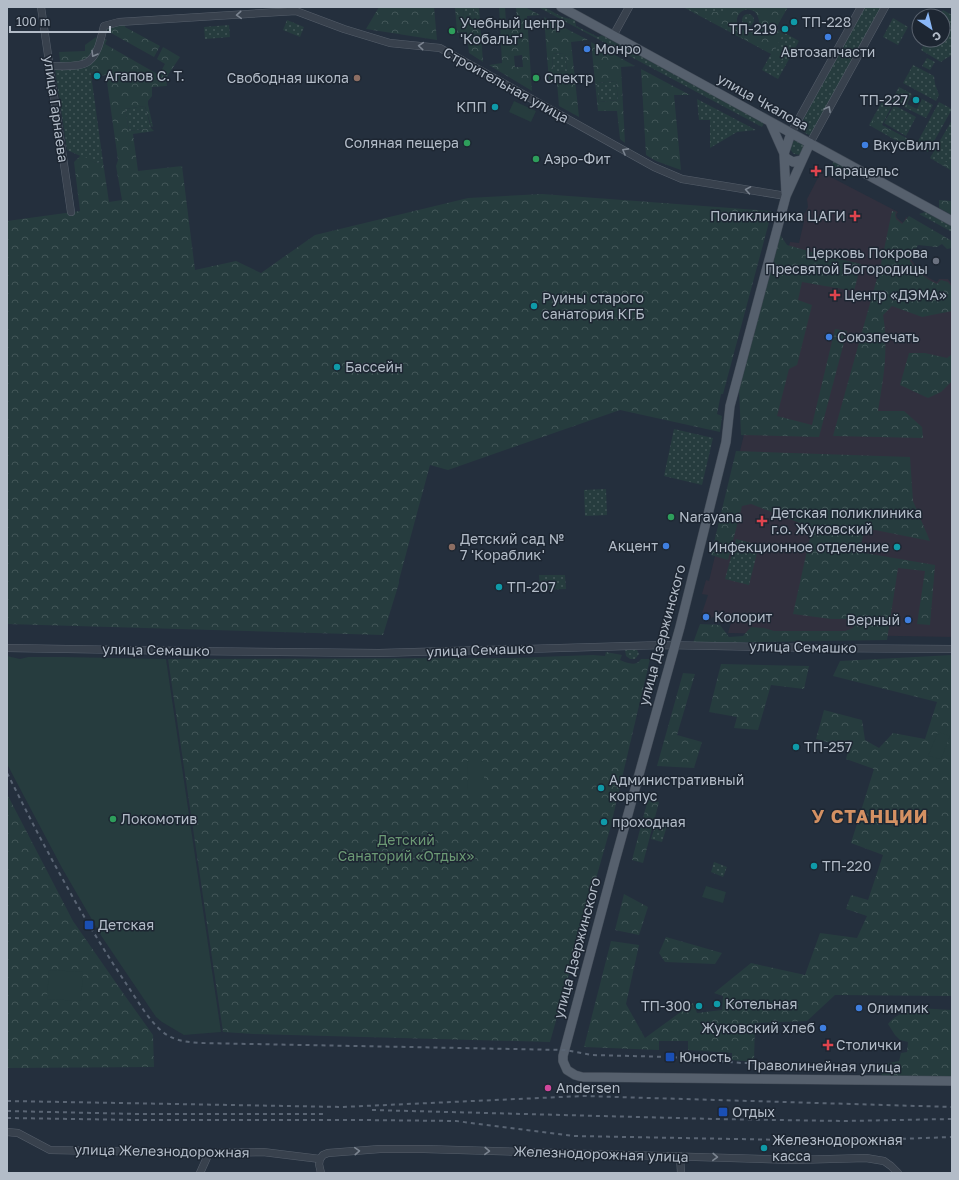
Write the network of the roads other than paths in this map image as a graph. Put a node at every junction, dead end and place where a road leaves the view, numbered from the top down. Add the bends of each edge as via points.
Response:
1 (41, 7) edge
2 (561, 7) edge
3 (629, 7) edge
4 (861, 7) edge
5 (885, 7) edge
6 (613, 36) junction
7 (49, 66) junction
8 (770, 122) junction
9 (791, 133) junction
10 (810, 143) junction
11 (784, 154) junction
12 (802, 160) junction
13 (786, 196) junction
14 (71, 212) dead end
15 (952, 220) edge
16 (675, 645) junction
17 (7, 648) edge
18 (952, 649) edge
19 (575, 1076) joint
20 (952, 1081) edge
21 (7, 1132) edge
22 (209, 1153) junction
23 (680, 1156) junction
24 (320, 1159) junction
25 (200, 1173) edge
26 (321, 1173) edge
27 (682, 1173) edge
28 (898, 1173) edge

1 - 7 street, улица Гарнаева
2 - 6 main road, улица Чкалова
3 - 6 street
4 - 9 street
10 -> 5 street
6 - 8 main road, улица Чкалова
13 -> 7 street, Строительная улица via 682,179 654,167 440,48 390,43 296,11 119,22 104,26 96,52 89,61
7 - 14 street, улица Гарнаева
8 - 9 main road, улица Чкалова
8 - 11 main road, улица Дзержинского
9 - 10 main road, улица Чкалова
9 - 11 main road, улица Дзержинского
10 - 12 main road, улица Дзержинского
10 - 15 main road, улица Чкалова
11 - 12 main road via 793,162
11 - 13 main road, улица Дзержинского
12 - 13 main road, улица Дзержинского
13 - 16 main road, улица Дзержинского via 730,406 726,442
16 - 17 street, улица Семашко via 380,653
16 - 18 street, улица Семашко
16 - 19 main road, улица Дзержинского via 563,1056 565,1067
19 - 20 main road, Праволинейная улица
21 - 22 street, улица Железнодорожная via 18,1134 50,1150
22 - 24 street, улица Железнодорожная via 263,1152
22 - 25 street
24 -> 23 street, Железнодорожная улица via 328,1153 380,1149
23 - 27 street
23 -> 28 street, Железнодорожная улица via 794,1160 866,1158 884,1161
24 - 26 street

